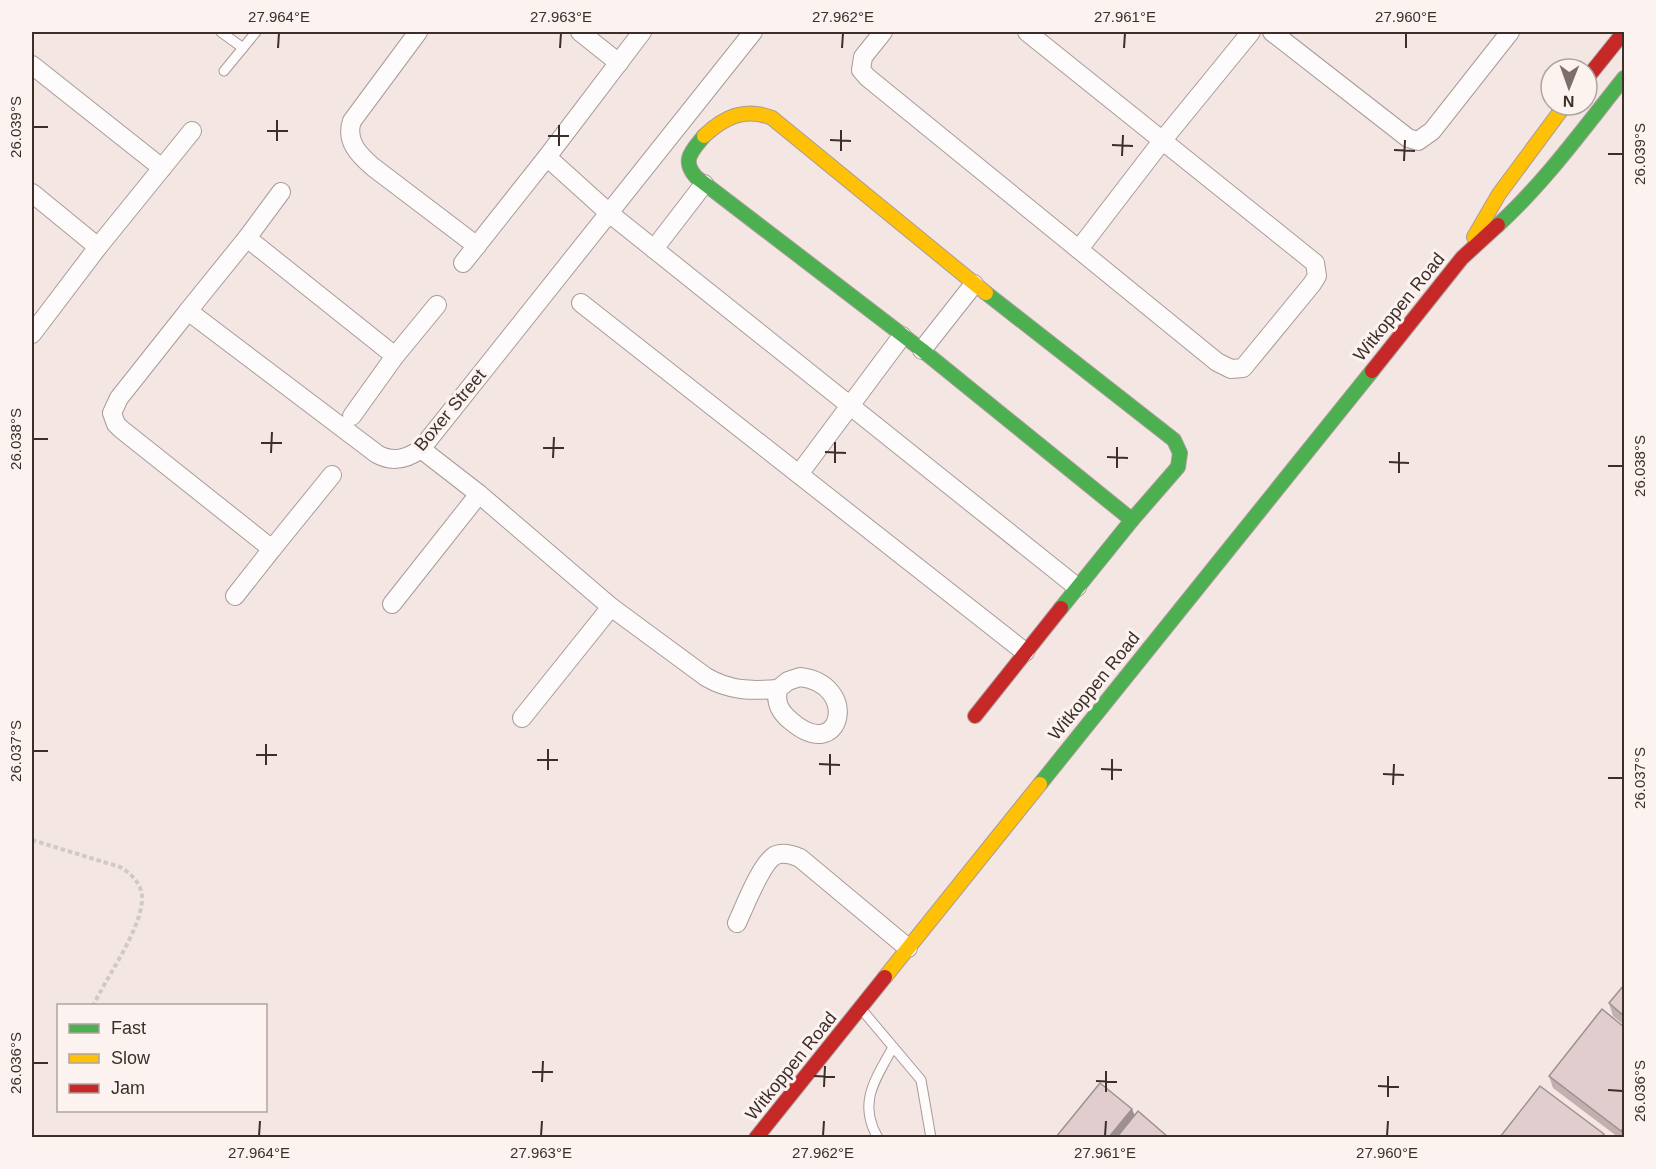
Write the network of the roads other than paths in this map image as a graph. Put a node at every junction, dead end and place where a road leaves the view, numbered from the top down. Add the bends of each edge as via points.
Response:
1 (221, 32) edge
2 (256, 32) edge
3 (418, 32) edge
4 (580, 32) edge
5 (642, 32) edge
6 (753, 32) edge
7 (883, 32) edge
8 (1027, 32) edge
9 (1251, 32) edge
10 (1272, 32) edge
11 (1624, 32) edge
12 (1504, 34) edge
13 (243, 48) junction
14 (619, 63) junction
15 (1599, 63) edge
16 (32, 65) edge
17 (224, 71) dead end
18 (1624, 78) edge
19 (1556, 117) edge
20 (192, 131) dead end
21 (1162, 141) junction
22 (548, 157) junction
23 (162, 168) junction
24 (704, 184) junction
25 (32, 192) edge
26 (281, 192) dead end
27 (609, 213) junction
28 (247, 238) junction
29 (477, 246) junction
30 (98, 247) junction
31 (654, 249) junction
32 (1079, 249) junction
33 (1462, 258) junction
34 (463, 263) dead end
35 (974, 284) junction
36 (581, 303) dead end
37 (437, 305) dead end
38 (188, 311) junction
39 (32, 334) edge
40 (902, 336) junction
41 (922, 350) junction
42 (395, 356) junction
43 (849, 405) junction
44 (352, 416) dead end
45 (422, 449) junction
46 (799, 474) junction
47 (332, 475) dead end
48 (479, 495) junction
49 (1132, 520) junction
50 (272, 549) junction
51 (1077, 587) junction
52 (235, 596) dead end
53 (392, 604) dead end
54 (611, 607) junction
55 (1025, 652) junction
56 (778, 689) dead end
57 (975, 716) dead end
58 (522, 718) dead end
59 (737, 923) dead end
60 (908, 948) junction
61 (860, 1008) junction
62 (893, 1047) junction
63 (756, 1137) edge
64 (878, 1137) edge
65 (932, 1137) edge

1 - 13 lane
2 - 13 lane
3 - 29 street via 352,121 352,141 359,155 373,167
4 - 14 street
5 - 14 street
6 - 27 street, Boxer Street
7 - 32 street via 863,57 863,74
8 - 21 street
9 - 21 street
10 - 12 street via 1408,138 1418,141 1432,131
11 - 15 main road
13 - 17 lane
14 - 22 street
16 - 23 street
18 - 33 main road, Witkoppen Road via 1546,176
19 - 33 main road, Witkoppen Road via 1499,194
20 - 23 street
21 - 32 street
21 - 32 street via 1311,259 1317,271 1312,284 1247,365 1236,370 1217,362
22 - 27 street
22 - 29 street
23 - 30 street
24 - 31 street
24 - 35 main road via 688,164 688,157 702,139 721,120 738,114 764,113
24 - 40 main road
25 - 30 street
26 - 28 street
27 - 31 street
27 - 45 street, Boxer Street
28 - 38 street
28 - 42 street
29 - 34 street
30 - 39 street
31 - 43 street
33 - 60 main road, Witkoppen Road
35 - 41 street
35 - 49 main road via 1174,440 1181,451 1178,467
36 - 46 street
37 - 42 street
38 - 45 street, Boxer Street via 377,454 390,460
38 - 50 street via 119,398 112,408 113,418 121,429
40 - 41 main road
40 - 43 street
41 - 49 main road
42 - 44 street
43 - 46 street
43 - 51 street
45 - 48 street
46 - 55 street
47 - 50 street
48 - 53 street
48 - 54 street
49 - 51 main road
50 - 52 street
51 - 55 main road
54 - 56 street via 719,685
54 - 58 street
55 - 57 main road
59 - 60 street via 766,864 776,855 789,854 800,858
60 - 61 main road, Witkoppen Road
61 - 62 lane
61 - 63 main road, Witkoppen Road
62 - 64 lane via 870,1092 868,1116
62 - 65 lane via 921,1080

